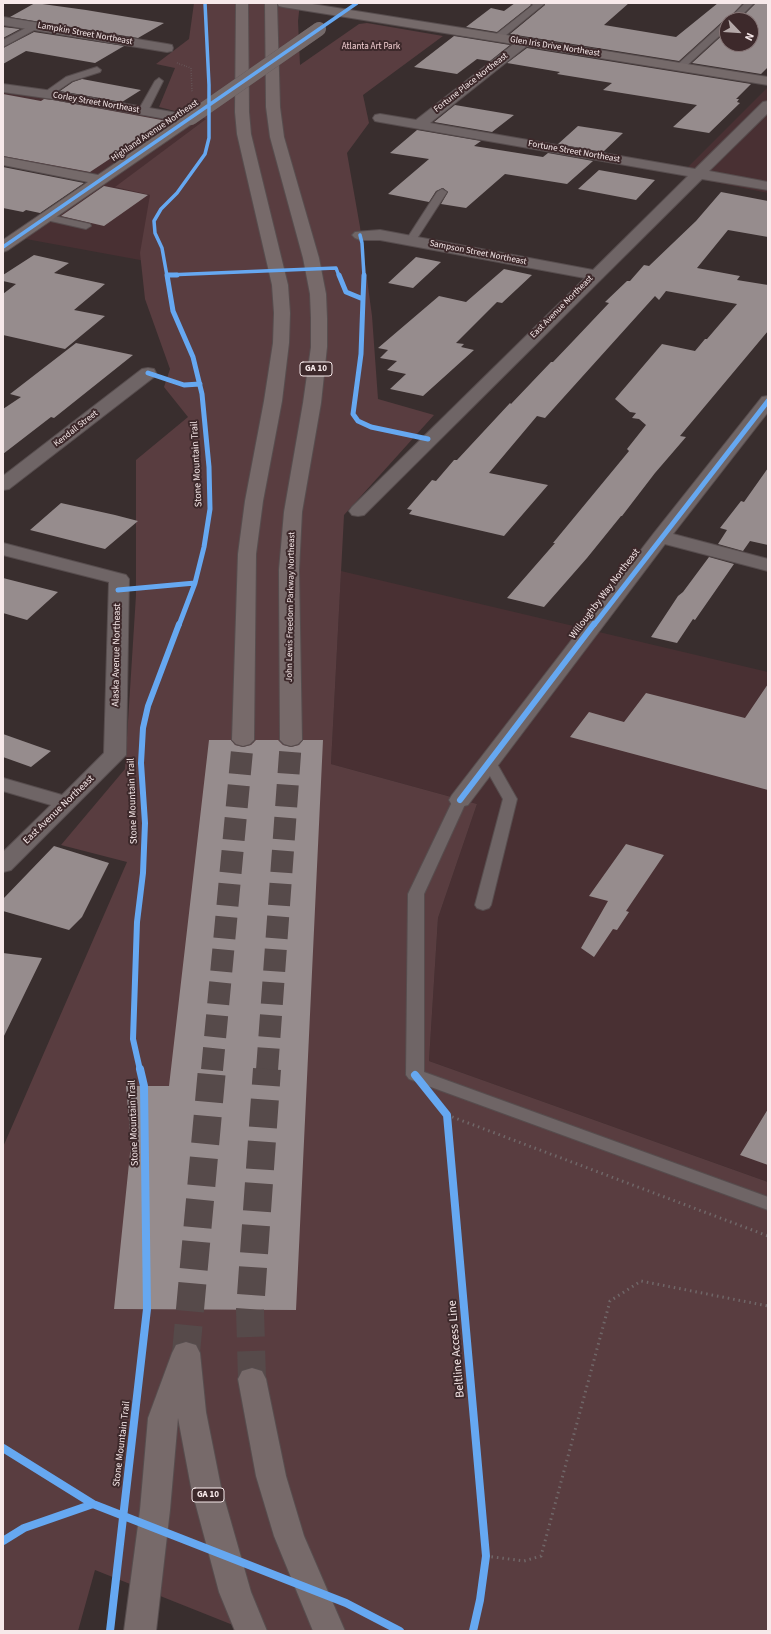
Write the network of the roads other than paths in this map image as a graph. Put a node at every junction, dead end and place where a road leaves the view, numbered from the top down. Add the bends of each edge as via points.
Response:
1 (242, 3) edge
2 (271, 3) edge
3 (283, 3) edge
4 (357, 3) edge
5 (535, 3) edge
6 (750, 3) edge
7 (740, 12) edge
8 (342, 13) junction
9 (3, 20) edge
10 (35, 26) junction
11 (719, 31) edge
12 (497, 38) junction
13 (524, 42) junction
14 (3, 44) edge
15 (167, 48) road end
16 (680, 67) junction
17 (97, 70) dead end
18 (159, 81) dead end
19 (768, 81) edge
20 (3, 88) edge
21 (47, 94) junction
22 (765, 110) edge
23 (143, 111) junction
24 (190, 118) junction
25 (380, 118) dead end
26 (418, 125) junction
27 (3, 160) edge
28 (698, 174) junction
29 (101, 180) junction
30 (768, 186) edge
31 (442, 192) dead end
32 (46, 217) junction
33 (86, 226) dead end
34 (360, 235) dead end
35 (411, 240) junction
36 (3, 247) edge
37 (595, 275) junction
38 (148, 373) dead end
39 (768, 401) edge
40 (3, 485) edge
41 (358, 511) dead end
42 (661, 537) junction
43 (3, 549) edge
44 (768, 565) edge
45 (243, 740) tunnel mouth
46 (291, 740) tunnel mouth
47 (115, 755) joint
48 (489, 762) junction
49 (3, 784) edge
50 (460, 800) joint
51 (66, 803) junction
52 (3, 865) edge
53 (483, 905) dead end
54 (768, 1204) edge
55 (252, 1379) tunnel mouth
56 (140, 1631) edge
57 (252, 1631) edge
58 (329, 1631) edge

1 - 45 highway via 244,134 280,285 282,313 281,343 273,401 246,554
2 - 46 highway, John Lewis Freedom Parkway Northeast / GA 10 via 273,107 277,137 311,258 318,294 319,318 319,347 293,512 289,570
3 - 8 main road, Glen Iris Drive Northeast
4 - 8 main road, Highland Avenue Northeast
5 - 12 lane via 540,4
6 - 7 lane
8 - 12 main road, Glen Iris Drive Northeast
8 - 24 main road, Highland Avenue Northeast, bridge
9 - 10 street, Lampkin Street Northeast
10 - 14 lane
10 - 15 street, Lampkin Street Northeast
11 - 16 lane
12 - 13 main road, Glen Iris Drive Northeast
13 - 16 main road, Glen Iris Drive Northeast
13 - 26 street, Fortune Place Northeast via 458,89
16 - 19 main road, Glen Iris Drive Northeast
17 - 21 lane via 69,79
18 - 23 lane
20 - 21 street, Corley Street Northeast
21 - 23 street, Corley Street Northeast
22 - 28 street, East Avenue Northeast
23 - 24 street, Corley Street Northeast
24 - 29 main road, Highland Avenue Northeast
25 - 26 street, Fortune Street Northeast
26 - 28 street, Fortune Street Northeast
27 - 29 main road
28 - 30 street, Fortune Street Northeast
28 - 37 street, East Avenue Northeast
29 - 32 main road, Highland Avenue Northeast
31 - 35 lane
32 - 33 lane
32 - 36 main road, Highland Avenue Northeast
34 - 35 street, Sampson Street Northeast
35 - 37 street, Sampson Street Northeast
37 - 41 street, East Avenue Northeast
38 - 40 street, Kendall Street
39 - 42 street, Willoughby Way Northeast
42 - 44 street
42 - 48 street, Willoughby Way Northeast
43 - 47 street, Alaska Avenue Northeast via 119,579
47 - 51 street, East Avenue Northeast
48 - 50 street, Willoughby Way Northeast
48 - 53 lane via 510,799
49 - 51 street
50 - 54 lane via 416,894 415,1075
51 - 52 street, East Avenue Northeast
55 - 58 highway via 271,1476 288,1536
56 - 57 highway, GA 10 via 163,1418 186,1353 191,1412 206,1487 235,1592

